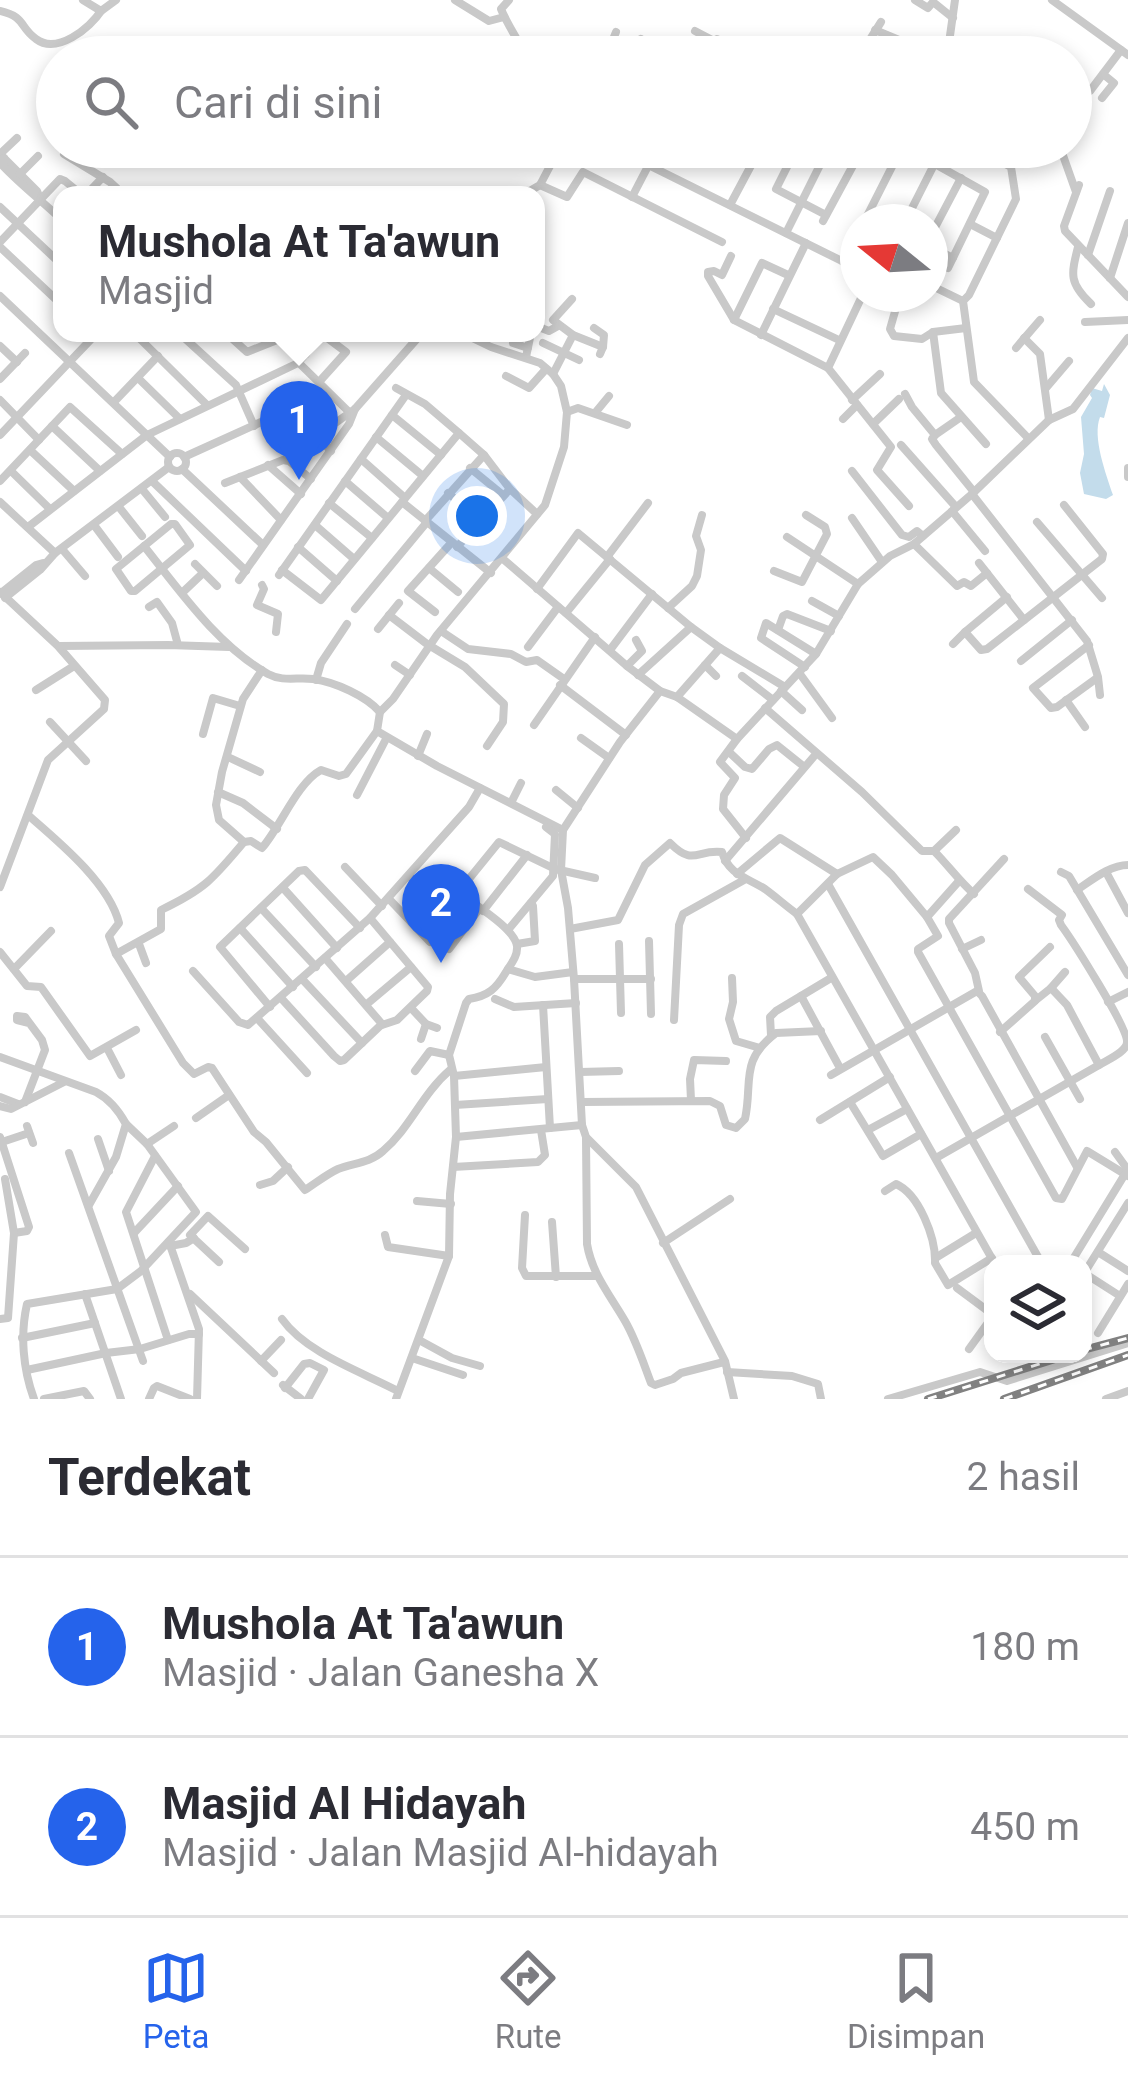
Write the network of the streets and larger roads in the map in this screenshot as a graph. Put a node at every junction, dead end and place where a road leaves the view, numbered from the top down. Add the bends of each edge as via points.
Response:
1 (82, 0) edge
2 (116, 0) edge
3 (455, 0) edge
4 (509, 0) edge
5 (916, 0) edge
6 (1052, 0) edge
7 (947, 3) edge
8 (0, 10) edge
9 (101, 11) junction
10 (505, 16) junction
11 (953, 18) junction
12 (695, 31) dead end
13 (616, 32) dead end
14 (75, 36) edge
15 (515, 36) edge
16 (614, 36) edge
17 (704, 36) edge
18 (872, 36) edge
19 (895, 36) edge
20 (950, 36) edge
21 (36, 39) edge
22 (1124, 52) edge
23 (1103, 74) junction
24 (1092, 88) edge
25 (1102, 98) dead end
26 (16, 139) dead end
27 (1, 156) edge
28 (36, 158) edge
29 (88, 168) edge
30 (549, 168) edge
31 (647, 168) edge
32 (655, 168) edge
33 (750, 168) edge
34 (786, 168) edge
35 (818, 168) edge
36 (852, 168) edge
37 (891, 168) edge
38 (933, 168) edge
39 (942, 168) edge
40 (1011, 168) edge
41 (1069, 168) edge
42 (20, 174) junction
43 (103, 177) junction
44 (961, 178) junction
45 (540, 185) edge
46 (53, 186) edge
47 (94, 186) edge
48 (114, 186) edge
49 (545, 187) edge
50 (1110, 191) dead end
51 (632, 197) junction
52 (40, 199) junction
53 (801, 202) junction
54 (873, 204) edge
55 (914, 204) edge
56 (947, 204) edge
57 (730, 206) junction
58 (0, 207) edge
59 (53, 211) edge
60 (17, 223) junction
61 (1128, 223) edge
62 (970, 224) junction
63 (786, 233) junction
64 (997, 238) junction
65 (722, 242) dead end
66 (806, 243) junction
67 (0, 244) edge
68 (1079, 246) junction
69 (948, 255) edge
70 (1088, 255) junction
71 (731, 256) dead end
72 (53, 257) edge
73 (953, 258) junction
74 (840, 260) edge
75 (948, 268) dead end
76 (788, 275) junction
77 (1110, 278) junction
78 (948, 294) edge
79 (0, 296) edge
80 (53, 296) edge
81 (1128, 297) edge
82 (572, 298) dead end
83 (963, 301) junction
84 (1091, 304) dead end
85 (773, 309) junction
86 (856, 312) edge
87 (895, 312) edge
88 (734, 320) junction
89 (1040, 320) dead end
90 (1128, 320) edge
91 (1085, 322) dead end
92 (559, 326) junction
93 (594, 328) dead end
94 (966, 328) junction
95 (545, 330) edge
96 (933, 332) junction
97 (573, 334) junction
98 (761, 335) junction
99 (1024, 338) junction
100 (1128, 338) edge
101 (839, 340) junction
102 (88, 342) edge
103 (143, 342) edge
104 (188, 342) edge
105 (236, 342) edge
106 (265, 342) edge
107 (288, 342) edge
108 (315, 342) edge
109 (332, 342) edge
110 (414, 342) edge
111 (482, 342) edge
112 (530, 342) edge
113 (513, 343) dead end
114 (543, 343) dead end
115 (1052, 343) dead end
116 (0, 346) edge
117 (1016, 347) dead end
118 (527, 352) junction
119 (25, 353) dead end
120 (563, 353) junction
121 (306, 354) junction
122 (1040, 354) junction
123 (158, 356) junction
124 (579, 360) dead end
125 (1069, 361) dead end
126 (16, 362) junction
127 (71, 363) junction
128 (298, 363) junction
129 (828, 368) junction
130 (549, 371) junction
131 (880, 374) dead end
132 (506, 376) dead end
133 (137, 378) junction
134 (0, 380) edge
135 (320, 382) junction
136 (396, 388) dead end
137 (1045, 389) junction
138 (239, 390) junction
139 (406, 395) junction
140 (609, 396) dead end
141 (0, 400) edge
142 (113, 403) junction
143 (854, 403) junction
144 (207, 405) junction
145 (352, 411) junction
146 (568, 412) junction
147 (595, 413) junction
148 (392, 415) junction
149 (961, 417) junction
150 (17, 418) junction
151 (843, 418) dead end
152 (179, 419) junction
153 (1049, 420) junction
154 (873, 424) junction
155 (254, 425) junction
156 (627, 425) dead end
157 (52, 426) junction
158 (459, 433) junction
159 (147, 435) junction
160 (935, 435) junction
161 (0, 436) edge
162 (317, 436) junction
163 (376, 437) junction
164 (1028, 438) junction
165 (39, 440) junction
166 (986, 444) dead end
167 (902, 445) dead end
168 (30, 450) junction
169 (331, 451) junction
170 (122, 454) junction
171 (441, 455) junction
172 (484, 455) junction
173 (184, 457) junction
174 (361, 459) junction
175 (170, 462) junction
176 (268, 465) junction
177 (470, 468) junction
178 (1128, 468) edge
179 (182, 469) junction
180 (11, 471) junction
181 (100, 471) junction
182 (852, 471) dead end
183 (423, 476) junction
184 (240, 477) junction
185 (1128, 477) edge
186 (311, 479) junction
187 (0, 481) edge
188 (345, 481) junction
189 (152, 482) junction
190 (225, 483) dead end
191 (142, 489) junction
192 (74, 491) junction
193 (506, 492) junction
194 (448, 493) junction
195 (973, 493) junction
196 (301, 494) junction
197 (404, 500) junction
198 (0, 502) edge
199 (329, 503) junction
200 (648, 503) dead end
201 (1064, 505) dead end
202 (909, 506) dead end
203 (119, 507) junction
204 (50, 509) junction
205 (954, 509) junction
206 (537, 514) junction
207 (702, 515) dead end
208 (806, 515) dead end
209 (164, 517) dead end
210 (388, 518) junction
211 (852, 518) dead end
212 (281, 520) junction
213 (480, 520) junction
214 (426, 521) junction
215 (1037, 522) dead end
216 (314, 524) junction
217 (94, 525) junction
218 (28, 527) junction
219 (922, 536) junction
220 (787, 537) dead end
221 (372, 538) junction
222 (143, 541) junction
223 (914, 544) junction
224 (263, 545) junction
225 (454, 545) junction
226 (298, 547) junction
227 (58, 551) junction
228 (985, 551) dead end
229 (814, 555) junction
230 (118, 557) dead end
231 (608, 558) junction
232 (503, 559) junction
233 (354, 560) junction
234 (882, 562) junction
235 (979, 563) dead end
236 (195, 564) dead end
237 (162, 568) junction
238 (428, 568) junction
239 (774, 571) dead end
240 (203, 573) junction
241 (491, 573) junction
242 (987, 573) junction
243 (1082, 575) junction
244 (85, 576) dead end
245 (337, 580) junction
246 (858, 584) junction
247 (262, 585) dead end
248 (217, 586) dead end
249 (537, 589) junction
250 (183, 592) junction
251 (458, 592) dead end
252 (2, 594) edge
253 (652, 594) junction
254 (1007, 597) junction
255 (1055, 597) junction
256 (1102, 598) dead end
257 (812, 601) dead end
258 (399, 603) dead end
259 (148, 607) dead end
260 (668, 608) junction
261 (355, 609) dead end
262 (562, 610) junction
263 (435, 612) dead end
264 (389, 615) junction
265 (839, 616) junction
266 (1024, 620) junction
267 (1072, 620) junction
268 (347, 623) dead end
269 (691, 627) junction
270 (377, 629) dead end
271 (778, 630) junction
272 (441, 631) junction
273 (832, 631) junction
274 (276, 632) dead end
275 (965, 632) junction
276 (595, 637) junction
277 (636, 640) dead end
278 (953, 644) dead end
279 (178, 645) junction
280 (1089, 645) junction
281 (58, 646) junction
282 (430, 646) junction
283 (229, 647) junction
284 (528, 647) dead end
285 (720, 648) junction
286 (610, 650) junction
287 (816, 654) junction
288 (1021, 661) dead end
289 (395, 665) dead end
290 (704, 665) junction
291 (74, 666) junction
292 (627, 666) junction
293 (262, 670) junction
294 (803, 670) junction
295 (638, 675) junction
296 (410, 676) junction
297 (716, 676) dead end
298 (742, 676) dead end
299 (1098, 676) junction
300 (316, 680) junction
301 (562, 682) junction
302 (783, 689) junction
303 (36, 690) dead end
304 (660, 691) junction
305 (1100, 695) dead end
306 (677, 698) junction
307 (1066, 700) junction
308 (769, 704) junction
309 (240, 706) junction
310 (802, 710) dead end
311 (380, 712) junction
312 (832, 718) dead end
313 (50, 722) dead end
314 (534, 725) dead end
315 (1085, 727) dead end
316 (376, 731) junction
317 (203, 734) dead end
318 (427, 734) dead end
319 (626, 735) junction
320 (581, 738) dead end
321 (386, 739) junction
322 (737, 739) junction
323 (66, 741) junction
324 (488, 746) dead end
325 (729, 752) junction
326 (816, 754) junction
327 (418, 756) junction
328 (228, 757) junction
329 (609, 758) junction
330 (86, 761) dead end
331 (802, 765) dead end
332 (260, 772) dead end
333 (521, 783) dead end
334 (556, 790) dead end
335 (479, 791) junction
336 (218, 792) junction
337 (356, 795) dead end
338 (497, 801) dead end
339 (511, 803) junction
340 (578, 808) junction
341 (28, 815) junction
342 (277, 829) junction
343 (562, 830) junction
344 (956, 830) dead end
345 (746, 838) junction
346 (244, 842) junction
347 (934, 851) junction
348 (527, 855) junction
349 (1004, 859) dead end
350 (724, 861) junction
351 (1128, 866) edge
352 (345, 868) dead end
353 (558, 869) junction
354 (1061, 872) dead end
355 (1106, 872) junction
356 (837, 874) junction
357 (410, 877) junction
358 (595, 878) dead end
359 (741, 878) junction
360 (959, 881) junction
361 (828, 884) junction
362 (0, 886) edge
363 (284, 889) junction
364 (1028, 889) dead end
365 (1077, 890) junction
366 (974, 894) junction
367 (385, 903) junction
368 (531, 903) junction
369 (261, 908) junction
370 (481, 910) junction
371 (797, 914) junction
372 (1128, 914) edge
373 (927, 917) junction
374 (452, 918) dead end
375 (370, 919) junction
376 (240, 928) junction
377 (360, 928) junction
378 (570, 929) junction
379 (508, 930) junction
380 (51, 932) dead end
381 (981, 940) dead end
382 (649, 941) dead end
383 (390, 942) junction
384 (430, 942) dead end
385 (140, 944) junction
386 (517, 944) junction
387 (619, 944) dead end
388 (1050, 947) dead end
389 (337, 948) junction
390 (448, 949) dead end
391 (962, 949) junction
392 (0, 952) edge
393 (116, 954) junction
394 (326, 958) junction
395 (146, 963) dead end
396 (316, 967) junction
397 (411, 967) junction
398 (14, 968) junction
399 (508, 969) junction
400 (193, 970) dead end
401 (1065, 971) dead end
402 (574, 975) junction
403 (1128, 975) edge
404 (732, 978) dead end
405 (831, 978) junction
406 (302, 979) junction
407 (650, 979) junction
408 (620, 980) junction
409 (346, 981) junction
410 (293, 987) junction
411 (1051, 988) junction
412 (1128, 992) edge
413 (980, 993) junction
414 (801, 996) junction
415 (281, 998) junction
416 (496, 999) dead end
417 (1036, 1000) junction
418 (1108, 1002) junction
419 (576, 1003) junction
420 (367, 1004) junction
421 (543, 1005) junction
422 (270, 1006) junction
423 (949, 1006) junction
424 (410, 1007) junction
425 (621, 1013) dead end
426 (651, 1014) dead end
427 (257, 1018) junction
428 (674, 1020) dead end
429 (29, 1023) dead end
430 (426, 1024) junction
431 (382, 1025) junction
432 (437, 1028) dead end
433 (910, 1028) junction
434 (136, 1030) dead end
435 (821, 1031) junction
436 (1000, 1032) junction
437 (772, 1035) junction
438 (1045, 1037) dead end
439 (421, 1039) dead end
440 (362, 1043) junction
441 (106, 1048) junction
442 (760, 1048) junction
443 (874, 1048) junction
444 (0, 1054) edge
445 (448, 1055) junction
446 (726, 1061) dead end
447 (1099, 1065) junction
448 (546, 1067) junction
449 (840, 1068) junction
450 (40, 1071) junction
451 (415, 1071) dead end
452 (619, 1071) dead end
453 (580, 1072) junction
454 (307, 1073) dead end
455 (452, 1073) junction
456 (121, 1075) dead end
457 (830, 1075) dead end
458 (890, 1077) junction
459 (66, 1081) junction
460 (1069, 1082) junction
461 (229, 1095) junction
462 (1039, 1098) junction
463 (548, 1099) junction
464 (1080, 1099) dead end
465 (691, 1100) junction
466 (0, 1102) edge
467 (582, 1102) junction
468 (850, 1102) junction
469 (22, 1103) junction
470 (455, 1105) junction
471 (907, 1109) junction
472 (1011, 1116) junction
473 (196, 1118) dead end
474 (820, 1120) dead end
475 (126, 1124) junction
476 (582, 1125) junction
477 (174, 1126) dead end
478 (545, 1129) junction
479 (868, 1130) junction
480 (921, 1134) junction
481 (586, 1136) junction
482 (972, 1136) junction
483 (455, 1137) junction
484 (1, 1139) edge
485 (98, 1139) dead end
486 (33, 1143) dead end
487 (147, 1144) junction
488 (1115, 1152) dead end
489 (69, 1154) dead end
490 (155, 1156) junction
491 (935, 1158) junction
492 (288, 1167) junction
493 (453, 1167) junction
494 (1077, 1168) junction
495 (109, 1171) junction
496 (1127, 1174) edge
497 (6, 1179) edge
498 (260, 1185) dead end
499 (178, 1186) junction
500 (886, 1191) dead end
501 (730, 1199) dead end
502 (417, 1201) dead end
503 (1128, 1203) edge
504 (89, 1204) junction
505 (451, 1204) junction
506 (525, 1215) dead end
507 (552, 1222) dead end
508 (976, 1232) junction
509 (14, 1233) junction
510 (134, 1233) junction
511 (385, 1235) dead end
512 (194, 1238) junction
513 (663, 1243) junction
514 (170, 1244) junction
515 (244, 1249) dead end
516 (1098, 1252) junction
517 (989, 1255) edge
518 (1037, 1255) edge
519 (1076, 1255) edge
520 (449, 1256) junction
521 (937, 1257) junction
522 (1092, 1261) edge
523 (219, 1262) dead end
524 (146, 1266) junction
525 (984, 1266) edge
526 (1128, 1271) edge
527 (596, 1276) junction
528 (556, 1277) junction
529 (1092, 1279) edge
530 (1128, 1284) edge
531 (11, 1286) junction
532 (0, 1288) edge
533 (957, 1288) dead end
534 (117, 1289) junction
535 (188, 1293) junction
536 (86, 1294) junction
537 (1120, 1296) junction
538 (984, 1308) edge
539 (0, 1319) edge
540 (282, 1319) dead end
541 (95, 1323) junction
542 (984, 1328) edge
543 (1098, 1333) dead end
544 (199, 1334) junction
545 (22, 1338) junction
546 (168, 1340) junction
547 (281, 1340) dead end
548 (419, 1340) junction
549 (1128, 1342) edge
550 (140, 1349) junction
551 (969, 1349) dead end
552 (106, 1353) junction
553 (412, 1358) junction
554 (261, 1360) junction
555 (143, 1361) dead end
556 (480, 1366) dead end
557 (726, 1367) junction
558 (27, 1370) junction
559 (274, 1373) dead end
560 (463, 1375) dead end
561 (1128, 1391) edge
562 (397, 1395) edge
563 (34, 1399) edge
564 (44, 1399) edge
565 (90, 1399) edge
566 (121, 1399) edge
567 (149, 1399) edge
568 (193, 1399) edge
569 (305, 1399) edge
570 (734, 1399) edge
571 (821, 1399) edge
572 (888, 1399) edge
573 (1106, 1399) edge

1 - 9 street
2 - 9 street
3 - 10 street via 489,21
4 - 10 street
5 - 7 street via 926,8
6 - 22 street
7 - 11 street
7 - 11 street
8 - 21 street
9 - 14 street
10 - 15 street
11 - 20 street
12 - 17 street
13 - 16 street
18 - 19 street via 878,26
22 - 23 street
23 - 24 street
23 - 25 street via 1114,83
26 - 27 street
27 - 42 street
27 - 52 street
28 - 42 street
29 - 43 street
30 - 45 street
31 - 51 street
32 - 57 street
33 - 57 street
34 - 53 street via 776,189
35 - 53 street
36 - 53 street via 825,218
37 - 54 street
38 - 55 street
39 - 44 street
40 - 64 street via 1017,195
41 - 68 street via 1078,189 1064,229
42 - 52 street
43 - 47 street
43 - 48 street
44 - 56 street
44 - 62 street via 985,192
46 - 52 street
49 - 51 street via 570,196 583,172
50 - 70 street
51 - 65 street
52 - 59 street
52 - 60 street
53 - 63 street
57 - 63 street
58 - 60 street
60 - 67 street
60 - 72 street
61 - 77 street
62 - 64 street
62 - 73 street
63 - 66 street
64 - 83 street
66 - 74 street
66 - 76 street
67 - 80 street
68 - 70 street
68 - 84 street via 1072,278
69 - 73 street
70 - 77 street
71 - 88 street via 722,275 708,272
73 - 75 street
76 - 85 street
76 - 88 street via 762,263
77 - 81 street
78 - 83 street
79 - 127 street
82 - 92 street via 553,318
83 - 94 street
85 - 98 street
85 - 101 street
86 - 101 street
87 - 96 street via 894,336
88 - 98 street
89 - 99 street
90 - 91 street
92 - 95 street
92 - 97 street
93 - 97 street via 604,335 602,350
94 - 96 street
94 - 164 street via 974,382
96 - 149 street via 941,394
97 - 120 street
98 - 129 street
99 - 117 street
99 - 122 street
100 - 153 street via 1073,409
101 - 129 street
102 - 127 street
103 - 123 street
104 - 138 street
105 - 106 street via 247,352
107 - 121 street
108 - 121 street
109 - 135 street via 346,352
110 - 145 street
111 - 118 street
112 - 118 street
113 - 118 street
114 - 120 street
115 - 122 street
116 - 126 street
118 - 130 street
119 - 126 street
120 - 124 street
120 - 130 street
121 - 128 street
122 - 137 street
123 - 133 street
123 - 144 street
125 - 137 street
126 - 134 street
127 - 142 street
127 - 150 street
128 - 135 street
128 - 138 street
129 - 143 street
130 - 132 street via 529,388
130 - 146 street
131 - 143 street
133 - 142 street
133 - 152 street
135 - 145 street
136 - 139 street
137 - 153 street
138 - 144 street
138 - 155 street
139 - 148 street
139 - 158 street
140 - 147 street
141 - 150 street
142 - 159 street
143 - 151 street
143 - 154 street
144 - 152 street
145 - 162 street
145 - 169 street
146 - 147 street
146 - 206 street via 559,465
147 - 156 street
148 - 163 street
148 - 171 street
149 - 160 street
149 - 166 street
150 - 161 street
150 - 165 street
152 - 159 street
153 - 164 street
154 - 160 street via 902,396
154 - 202 street via 892,449 877,470
155 - 162 street via 287,413
155 - 173 street
157 - 165 street
157 - 170 street via 72,407
157 - 181 street
158 - 171 street
158 - 172 street
159 - 170 street
159 - 175 street
160 - 195 street
162 - 169 street
163 - 174 street
163 - 183 street
164 - 195 street
165 - 168 street
167 - 205 street
168 - 180 street
168 - 192 street
169 - 186 street
170 - 181 street
171 - 183 street
172 - 177 street
172 - 193 street
173 - 175 street
173 - 179 street
174 - 188 street
174 - 197 street
175 - 179 street
175 - 189 street
176 - 184 street
176 - 186 street via 286,460
176 - 196 street
177 - 193 street
177 - 194 street
178 - 185 street
179 - 224 street
180 - 187 street
180 - 204 street
181 - 192 street
182 - 219 street via 902,536
183 - 197 street
184 - 190 street
184 - 212 street
186 - 196 street
188 - 199 street
188 - 210 street
189 - 191 street
189 - 224 street via 242,575
191 - 203 street
191 - 209 street
192 - 204 street
193 - 206 street
193 - 213 street
194 - 213 street
194 - 214 street
195 - 205 street
195 - 255 street
196 - 212 street
197 - 210 street
197 - 214 street
198 - 218 street
199 - 216 street
199 - 221 street
200 - 231 street
201 - 243 street via 1103,554
203 - 217 street
203 - 222 street
204 - 218 street
205 - 219 street
205 - 228 street
206 - 232 street
207 - 260 street via 697,575
208 - 229 street via 826,529
210 - 221 street
211 - 234 street
212 - 224 street
213 - 225 street
214 - 225 street
214 - 261 street
215 - 243 street
216 - 226 street
216 - 233 street
217 - 227 street
217 - 230 street
218 - 227 street
219 - 223 street
220 - 229 street
221 - 233 street
222 - 237 street
222 - 237 street via 175,524 190,545
222 - 237 street via 116,571 133,592
223 - 234 street
223 - 242 street via 957,586
225 - 238 street
225 - 241 street
226 - 245 street
226 - 245 street via 280,573 321,600
227 - 244 street
227 - 252 street
229 - 239 street via 802,582
229 - 246 street
231 - 249 street via 578,533
231 - 253 street
231 - 262 street
232 - 241 street
232 - 249 street
233 - 245 street
234 - 246 street
235 - 242 street
236 - 240 street
237 - 250 street
238 - 251 street
238 - 263 street via 408,592
240 - 248 street
240 - 250 street
241 - 272 street
242 - 254 street
243 - 255 street
243 - 256 street
246 - 265 street
247 - 274 street via 257,605 278,614
249 - 262 street
250 - 283 street
252 - 281 street
253 - 260 street
253 - 286 street
254 - 266 street
254 - 275 street
255 - 266 street
255 - 267 street
257 - 265 street
258 - 264 street
259 - 279 street via 158,602 166,612
260 - 269 street
262 - 276 street
262 - 284 street
264 - 270 street
264 - 282 street
265 - 273 street
266 - 275 street via 984,651
267 - 280 street
267 - 288 street
268 - 300 street
269 - 285 street
269 - 295 street
271 - 273 street via 788,614
271 - 287 street
271 - 294 street via 766,623 761,638
272 - 282 street
272 - 301 street via 468,649 537,659
273 - 287 street
275 - 278 street
276 - 286 street
276 - 301 street
277 - 292 street via 642,651
279 - 281 street
279 - 283 street
280 - 299 street
280 - 307 street via 1033,688 1051,708
281 - 291 street
282 - 296 street
282 - 324 street via 504,704
283 - 293 street
285 - 290 street
285 - 302 street
286 - 292 street
287 - 294 street
289 - 296 street
290 - 297 street
290 - 306 street
291 - 303 street
291 - 323 street via 105,700
292 - 295 street
293 - 300 street
293 - 309 street
294 - 302 street
294 - 312 street
295 - 304 street
296 - 311 street
298 - 308 street
299 - 305 street
299 - 307 street
300 - 311 street
301 - 314 street
301 - 319 street
302 - 308 street
302 - 310 street
304 - 306 street
304 - 319 street
306 - 322 street
307 - 315 street
308 - 322 street
308 - 326 street
309 - 317 street via 214,698
309 - 328 street
311 - 316 street
313 - 323 street
316 - 321 street
316 - 342 street via 343,776 321,770 307,780
318 - 327 street
319 - 329 street
320 - 329 street
321 - 327 street
321 - 337 street
322 - 325 street
323 - 330 street
323 - 341 street via 48,760
325 - 331 street via 752,769 776,745
325 - 345 street via 720,762 735,778 723,807
326 - 345 street
326 - 347 street via 922,851
327 - 335 street
328 - 332 street
328 - 336 street
329 - 340 street
333 - 339 street
334 - 340 street
335 - 339 street
335 - 357 street
336 - 342 street
336 - 346 street via 219,820
338 - 353 street via 554,832
339 - 343 street
340 - 343 street
341 - 362 street
341 - 393 street via 115,910 119,923 109,936
342 - 346 street via 262,848
343 - 353 street
344 - 347 street
345 - 350 street
346 - 385 street via 209,884 162,909 162,928
347 - 360 street
348 - 353 street
348 - 370 street
348 - 370 street via 498,843 460,891
349 - 366 street
350 - 359 street
350 - 378 street via 718,850 688,857 670,843 645,866 618,920
351 - 355 street
352 - 367 street
353 - 358 street
353 - 368 street
353 - 378 street
354 - 365 street
355 - 365 street
355 - 372 street
356 - 359 street via 780,838
356 - 361 street
356 - 373 street via 875,858
357 - 367 street
357 - 374 street
359 - 371 street
359 - 428 street via 683,914
360 - 366 street
360 - 373 street
361 - 371 street
361 - 433 street
363 - 369 street
363 - 377 street via 305,870
363 - 389 street
364 - 418 street via 1062,915
365 - 403 street
366 - 391 street via 950,919
367 - 375 street
367 - 384 street
368 - 379 street
368 - 386 street via 535,941
369 - 376 street
369 - 396 street
370 - 379 street
370 - 390 street
371 - 405 street
373 - 423 street via 938,936 918,952
375 - 377 street
375 - 383 street
376 - 410 street
376 - 422 street via 220,950
377 - 389 street
378 - 402 street
379 - 386 street
380 - 398 street
381 - 391 street
382 - 407 street
383 - 397 street
383 - 409 street
385 - 393 street
385 - 395 street
386 - 399 street
387 - 408 street
388 - 417 street via 1019,977
389 - 394 street
391 - 413 street
392 - 398 street
393 - 461 street via 189,1071 212,1068
394 - 396 street
394 - 409 street
396 - 406 street
397 - 420 street
397 - 424 street via 428,989
398 - 441 street via 27,986 41,987 88,1055
399 - 402 street
399 - 445 street via 490,993 466,1003
400 - 427 street via 243,1024
401 - 411 street
402 - 408 street
402 - 419 street
404 - 442 street via 736,1041
405 - 414 street
405 - 443 street
406 - 410 street
406 - 440 street
407 - 408 street
407 - 426 street
408 - 425 street
409 - 420 street
410 - 415 street
411 - 417 street
411 - 447 street
412 - 418 street
413 - 423 street
413 - 436 street
414 - 435 street
414 - 437 street via 770,1017
415 - 422 street
415 - 440 street via 340,1061
416 - 421 street
417 - 436 street
418 - 447 street via 1127,1045
419 - 421 street
419 - 453 street
420 - 431 street
421 - 448 street
422 - 427 street
423 - 433 street
423 - 472 street
424 - 430 street
424 - 431 street
427 - 454 street
429 - 450 street via 45,1046
430 - 432 street
430 - 439 street
431 - 440 street
433 - 443 street
433 - 482 street
434 - 441 street
435 - 437 street
435 - 449 street
436 - 462 street
437 - 442 street
438 - 460 street
441 - 456 street
442 - 465 street via 747,1078 745,1119 736,1128 726,1125 716,1102
443 - 449 street
443 - 458 street
444 - 450 street
445 - 451 street via 430,1052
445 - 455 street
446 - 465 street via 694,1060
447 - 460 street
448 - 455 street
448 - 463 street
449 - 457 street
450 - 459 street
450 - 469 street
452 - 453 street
453 - 467 street
455 - 470 street
455 - 492 street via 379,1155 305,1190
458 - 468 street
458 - 471 street
459 - 469 street
459 - 475 street via 103,1096
460 - 462 street
460 - 464 street
461 - 473 street
461 - 492 street
462 - 472 street
462 - 494 street
463 - 470 street
463 - 478 street
465 - 467 street
466 - 469 street
467 - 476 street
468 - 474 street
468 - 479 street
470 - 483 street
471 - 479 street
471 - 480 street
472 - 482 street
472 - 494 street via 1056,1198
475 - 487 street
475 - 495 street
476 - 478 street
476 - 481 street
477 - 487 street
478 - 483 street
478 - 493 street via 538,1162
479 - 480 street via 883,1156
480 - 491 street
481 - 513 street via 631,1179
481 - 527 street via 587,1244
482 - 491 street
482 - 518 street
483 - 493 street
484 - 486 street via 28,1129
484 - 497 street
485 - 495 street
487 - 490 street
488 - 496 street
489 - 504 street
490 - 499 street
490 - 510 street via 127,1207
491 - 508 street
492 - 498 street
493 - 505 street
494 - 496 street via 1088,1151
495 - 504 street
496 - 519 street
497 - 509 street
497 - 509 street via 29,1227
499 - 510 street
499 - 514 street via 196,1212
500 - 521 street via 904,1188 928,1224
501 - 513 street
502 - 505 street
503 - 516 street
504 - 534 street
505 - 520 street
506 - 528 street via 526,1276
507 - 528 street
508 - 517 street
508 - 521 street
509 - 531 street
510 - 524 street
511 - 520 street via 388,1247
512 - 514 street
512 - 515 street via 211,1215
512 - 523 street
513 - 557 street
514 - 524 street
514 - 535 street
516 - 522 street
516 - 526 street
520 - 548 street
521 - 525 street via 948,1285
524 - 534 street
524 - 546 street
527 - 528 street
527 - 557 street via 628,1325 652,1385
529 - 537 street
530 - 537 street
531 - 532 street
531 - 539 street via 8,1318
533 - 538 street
534 - 536 street
534 - 550 street
535 - 544 street
535 - 554 street
536 - 541 street
536 - 545 street via 27,1304
537 - 543 street
540 - 562 street via 310,1345
541 - 545 street
541 - 552 street
542 - 551 street
544 - 546 street
544 - 568 street
545 - 558 street
546 - 550 street
547 - 554 street
548 - 553 street
548 - 556 street
549 - 572 street via 1006,1381 980,1372
550 - 552 street
550 - 555 street
552 - 558 street
552 - 566 street
553 - 560 street
553 - 562 street
554 - 559 street
557 - 570 street
557 - 571 street via 818,1384
558 - 563 street
561 - 573 street
564 - 565 street via 84,1391
567 - 568 street via 157,1386
569 - 569 street via 324,1370 310,1363 283,1386

